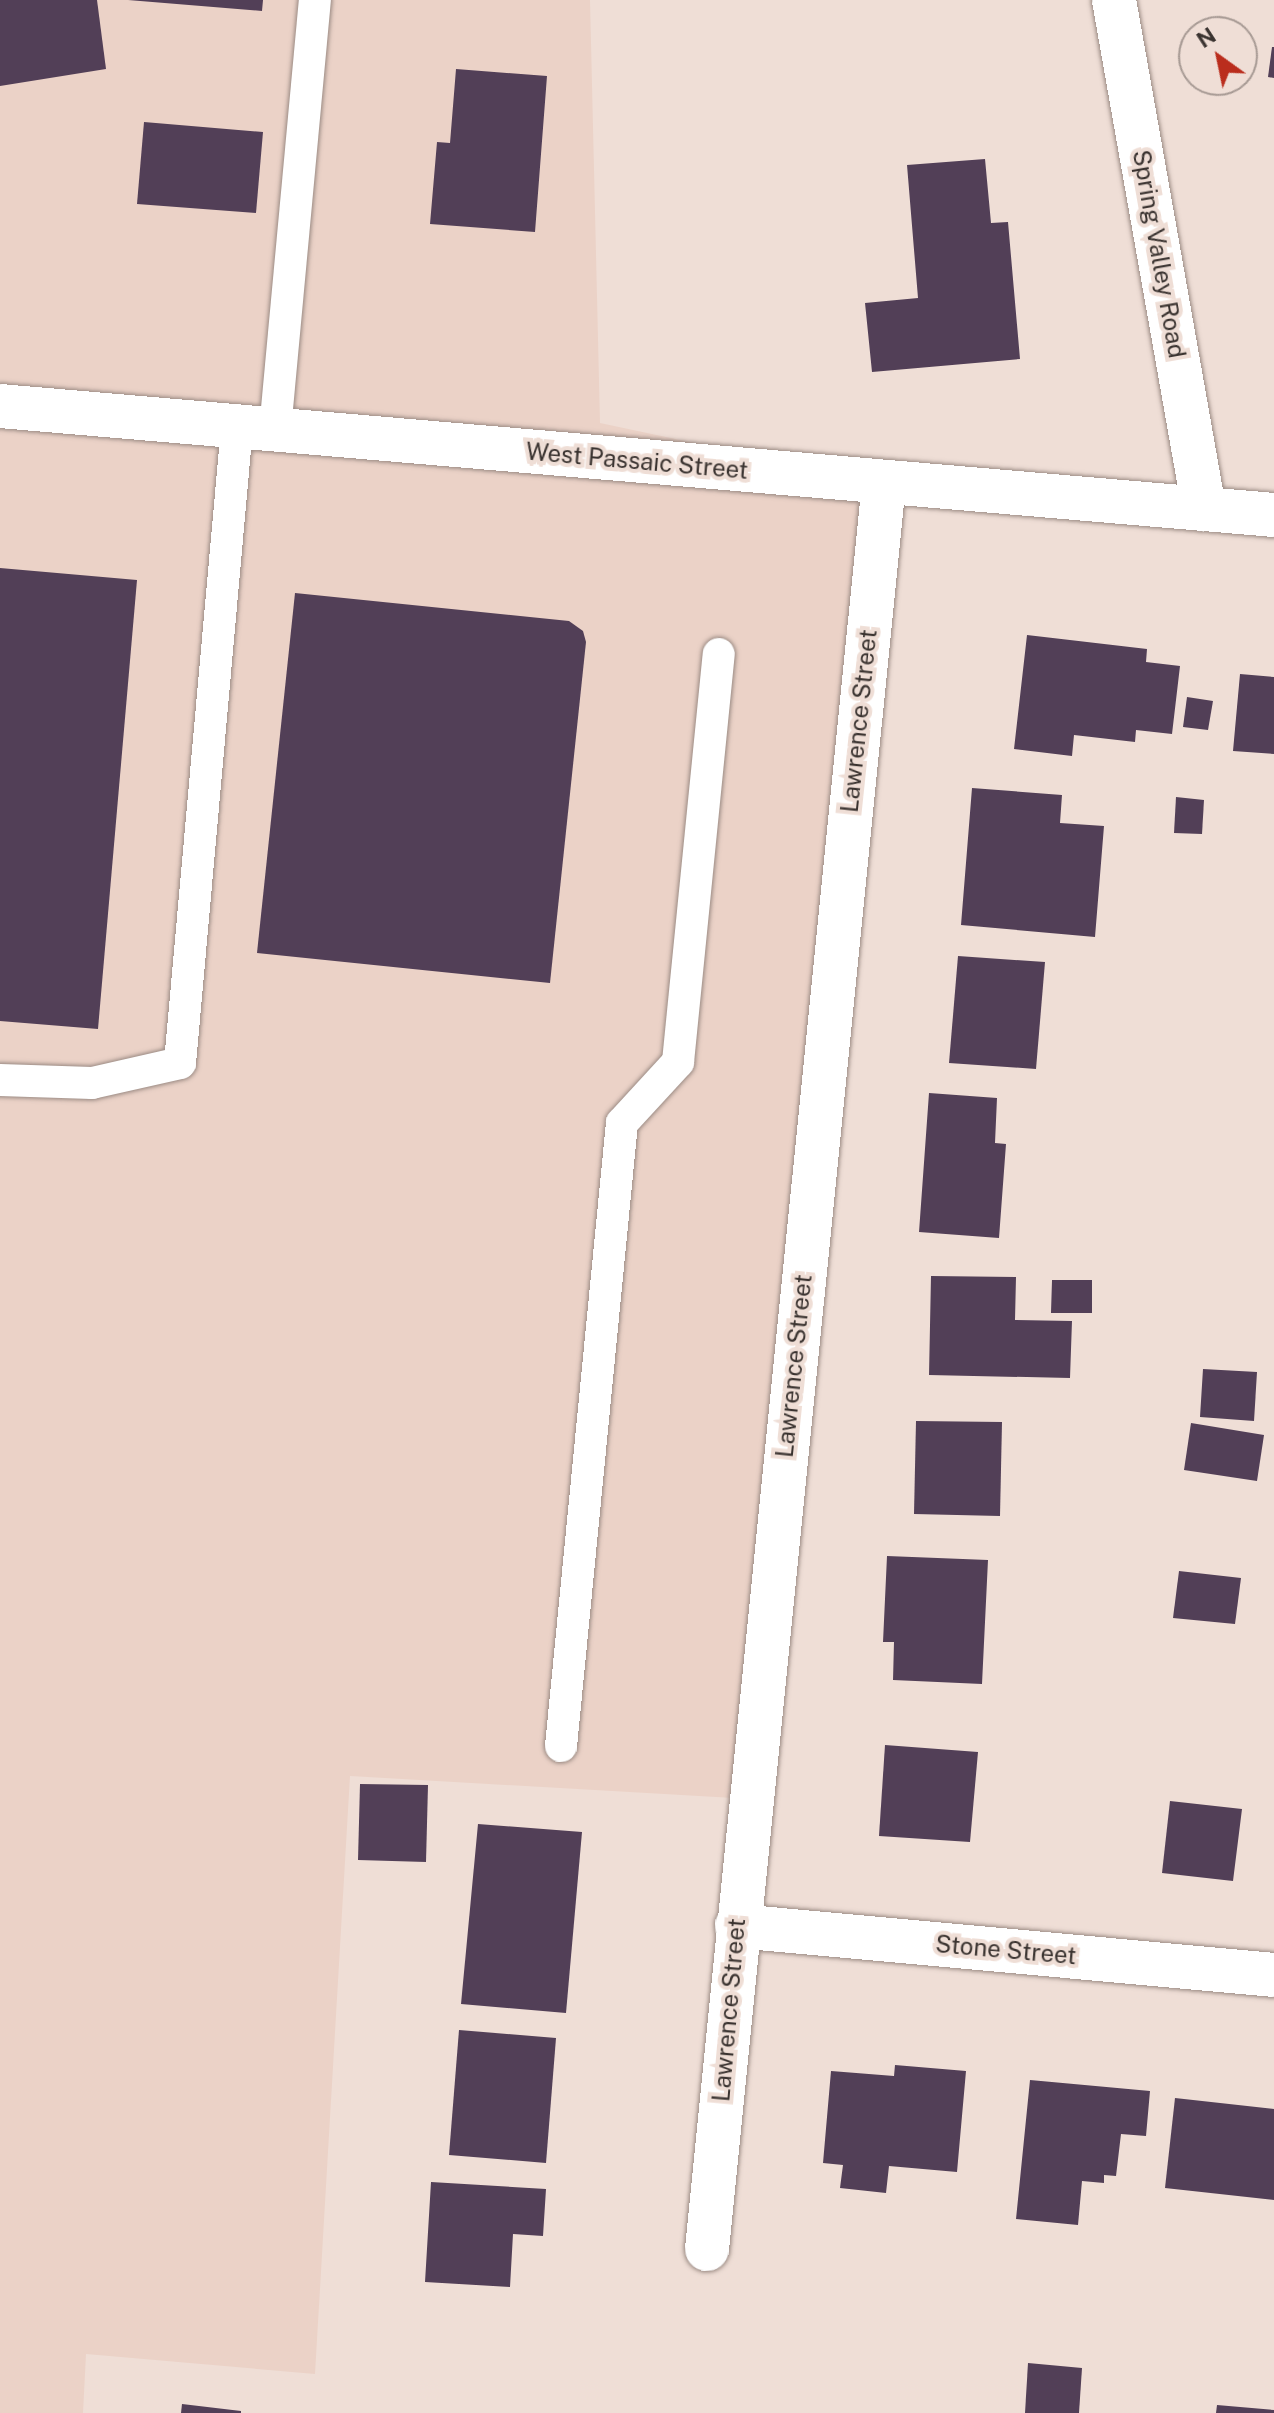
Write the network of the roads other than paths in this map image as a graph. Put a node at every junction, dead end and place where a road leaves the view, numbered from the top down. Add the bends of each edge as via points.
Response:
1 (315, 0) edge
2 (1114, 0) edge
3 (0, 406) edge
4 (256, 428) junction
5 (884, 483) junction
6 (1204, 509) junction
7 (1274, 515) edge
8 (719, 654) dead end
9 (0, 1080) edge
10 (561, 1746) dead end
11 (737, 1926) junction
12 (1274, 1975) edge
13 (707, 2249) dead end

1 - 4 lane
2 - 6 street, Spring Valley Road
3 - 4 street, West Passaic Street
4 - 5 street, West Passaic Street
4 - 9 lane via 180,1063 92,1083
5 - 6 street, West Passaic Street
5 - 11 street, Lawrence Street
6 - 7 street, West Passaic Street
8 - 10 lane via 678,1062 622,1123
11 - 12 street, Stone Street
11 - 13 street, Lawrence Street

